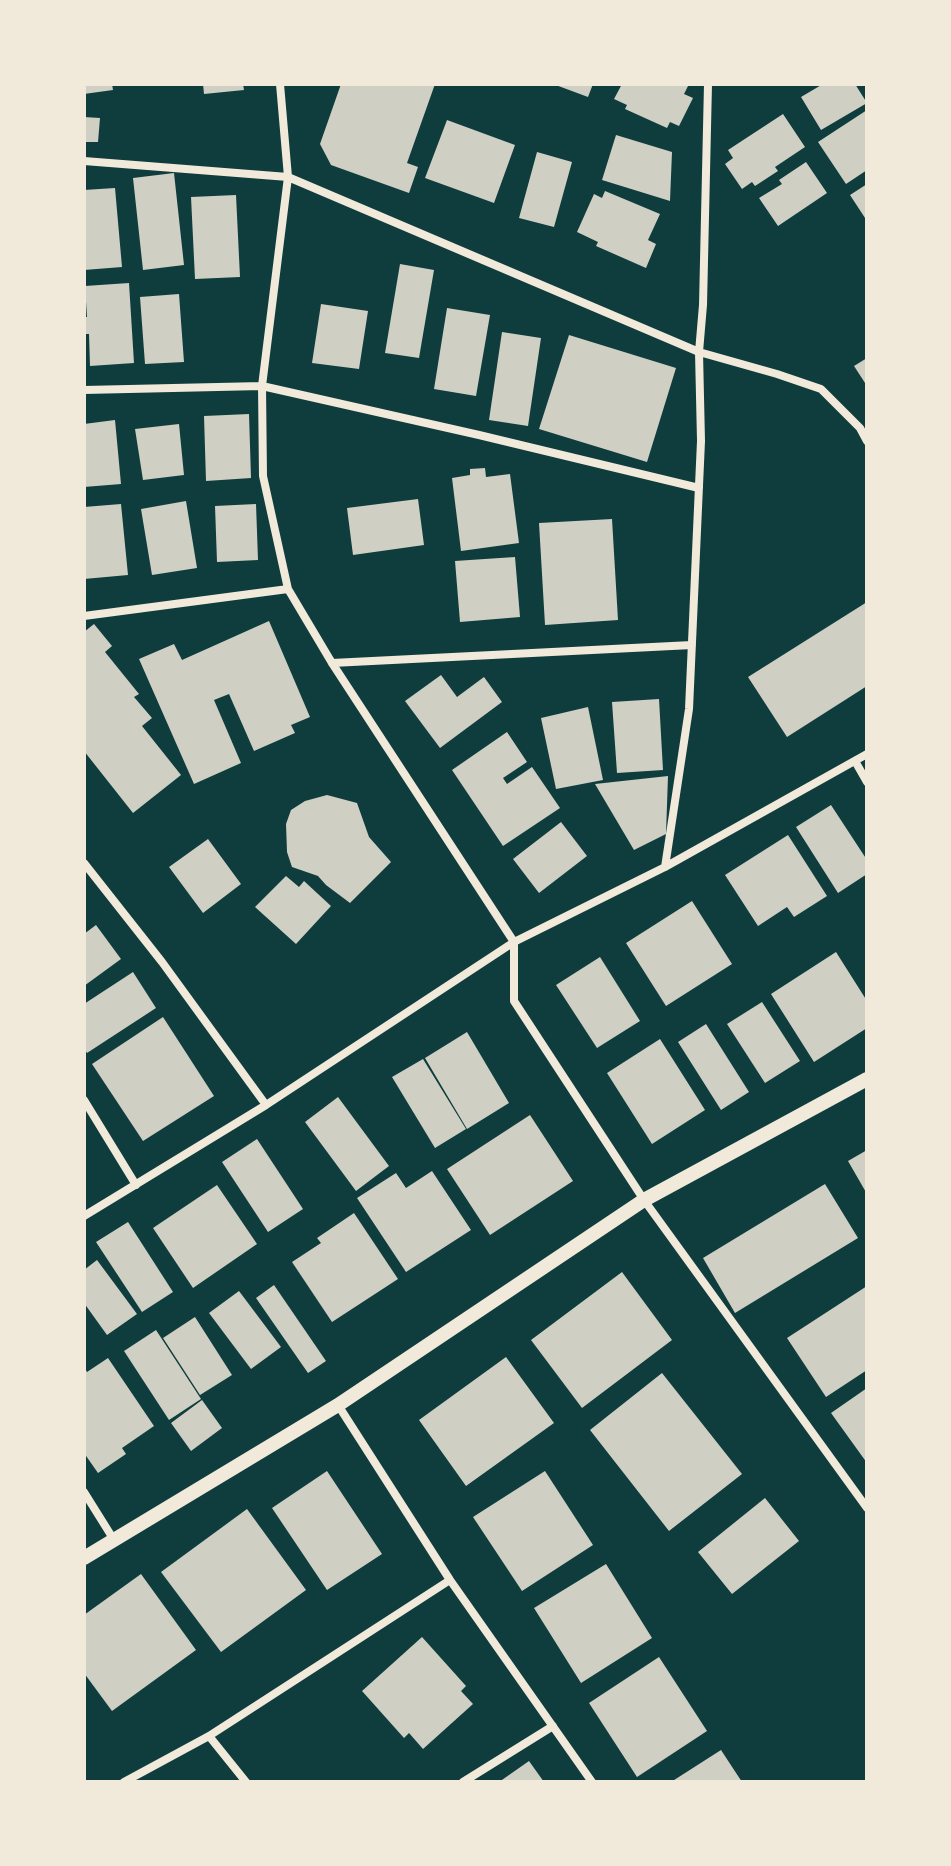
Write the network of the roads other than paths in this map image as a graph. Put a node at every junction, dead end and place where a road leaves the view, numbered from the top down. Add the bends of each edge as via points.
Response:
1 (280, 84) edge
2 (708, 84) edge
3 (84, 161) edge
4 (288, 177) junction
5 (699, 352) junction
6 (262, 386) junction
7 (84, 390) edge
8 (867, 441) edge
9 (699, 488) junction
10 (288, 589) junction
11 (84, 616) edge
12 (692, 645) junction
13 (332, 663) junction
14 (867, 754) edge
15 (855, 761) junction
16 (867, 782) edge
17 (84, 863) edge
18 (665, 867) junction
19 (514, 942) junction
20 (867, 1079) edge
21 (84, 1100) edge
22 (266, 1105) junction
23 (136, 1185) junction
24 (644, 1200) junction
25 (84, 1216) edge
26 (338, 1405) junction
27 (84, 1492) edge
28 (867, 1508) edge
29 (114, 1540) junction
30 (84, 1558) edge
31 (450, 1580) junction
32 (553, 1726) junction
33 (209, 1736) junction
34 (124, 1782) edge
35 (246, 1782) edge
36 (463, 1782) edge
37 (592, 1782) edge

1 - 4 street
2 - 5 street
3 - 4 street
4 - 5 street
4 - 6 street
5 - 8 street via 821,389
5 - 9 street
6 - 7 street
6 - 9 street
6 - 10 street via 263,476
9 - 12 street
10 - 11 street
10 - 13 street
12 - 13 street
12 - 18 street via 689,709
13 - 19 street
14 - 15 street
15 - 16 street
15 - 18 street
17 - 22 street
18 - 19 street
19 - 22 street
19 - 24 street via 514,1001
20 - 24 street
21 - 23 street
22 - 23 street
23 - 25 street
24 - 26 street
24 - 28 street
26 - 29 street
26 - 31 street
27 - 29 street
29 - 30 street
31 - 32 street
31 - 33 street
32 - 36 street
32 - 37 street
33 - 34 street
33 - 35 street

